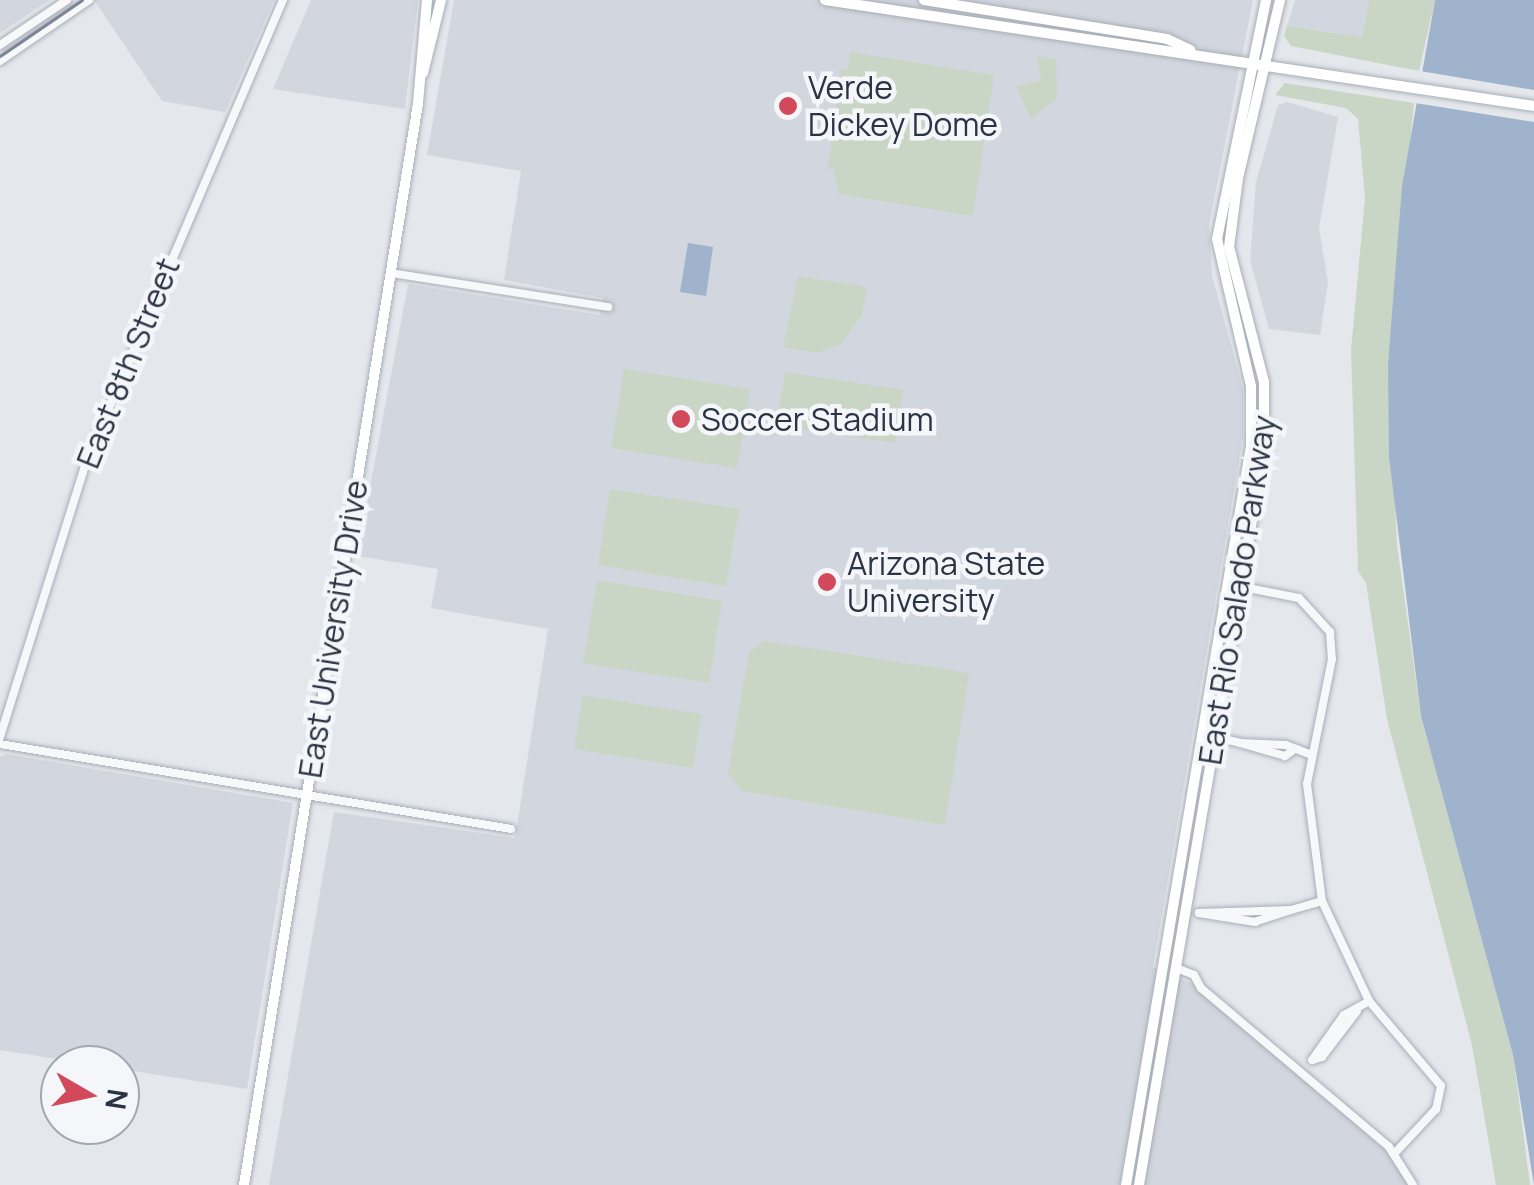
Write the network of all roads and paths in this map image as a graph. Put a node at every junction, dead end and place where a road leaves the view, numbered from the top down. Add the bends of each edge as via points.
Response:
1 (66, 0) edge
2 (89, 0) edge
3 (283, 0) edge
4 (427, 0) edge
5 (441, 0) edge
6 (825, 0) edge
7 (924, 0) edge
8 (1266, 0) edge
9 (1280, 0) edge
10 (0, 45) edge
11 (1197, 53) junction
12 (0, 60) edge
13 (1252, 62) junction
14 (1266, 64) junction
15 (422, 74) junction
16 (1534, 106) edge
17 (391, 273) junction
18 (608, 307) dead end
19 (1234, 585) junction
20 (1215, 738) junction
21 (0, 740) edge
22 (1309, 754) junction
23 (308, 794) junction
24 (510, 829) dead end
25 (1322, 901) junction
26 (1171, 908) junction
27 (1186, 910) junction
28 (1176, 968) junction
29 (1370, 1001) junction
30 (1302, 1073) junction
31 (1394, 1154) junction
32 (244, 1185) edge
33 (1126, 1185) edge
34 (1139, 1185) edge
35 (1413, 1185) edge

1 - 10 street
2 - 12 street
3 - 21 street, East 8th Street via 88,458
4 - 15 main road, East University Drive
5 - 15 main road, East University Drive
6 - 11 main road via 1164,54
7 - 11 main road via 1167,39
8 - 13 main road, East Rio Salado Parkway
9 - 14 main road, East Rio Salado Parkway
11 - 13 main road
13 - 14 main road
13 - 19 main road, East Rio Salado Parkway via 1217,226 1220,269 1254,420
14 - 16 main road
14 - 19 main road, East Rio Salado Parkway via 1230,231 1235,282 1266,399
15 - 17 main road, East University Drive
17 - 18 street
17 - 23 main road, East University Drive
19 - 20 main road, East Rio Salado Parkway
19 - 22 street via 1299,598 1327,626 1332,659
19 - 26 main road, East Rio Salado Parkway
20 - 22 street via 1249,738
20 - 27 main road, East Rio Salado Parkway
21 - 23 street
22 - 25 street via 1307,813
23 - 24 street
23 - 32 main road, East University Drive
25 - 27 street via 1291,910
25 - 29 street
26 - 27 street
26 - 33 main road, East Rio Salado Parkway
27 - 28 main road, East Rio Salado Parkway
28 - 30 street via 1194,975
28 - 34 main road, East Rio Salado Parkway
29 - 30 street
29 - 31 street via 1440,1086 1436,1109
30 - 31 street
31 - 35 street

